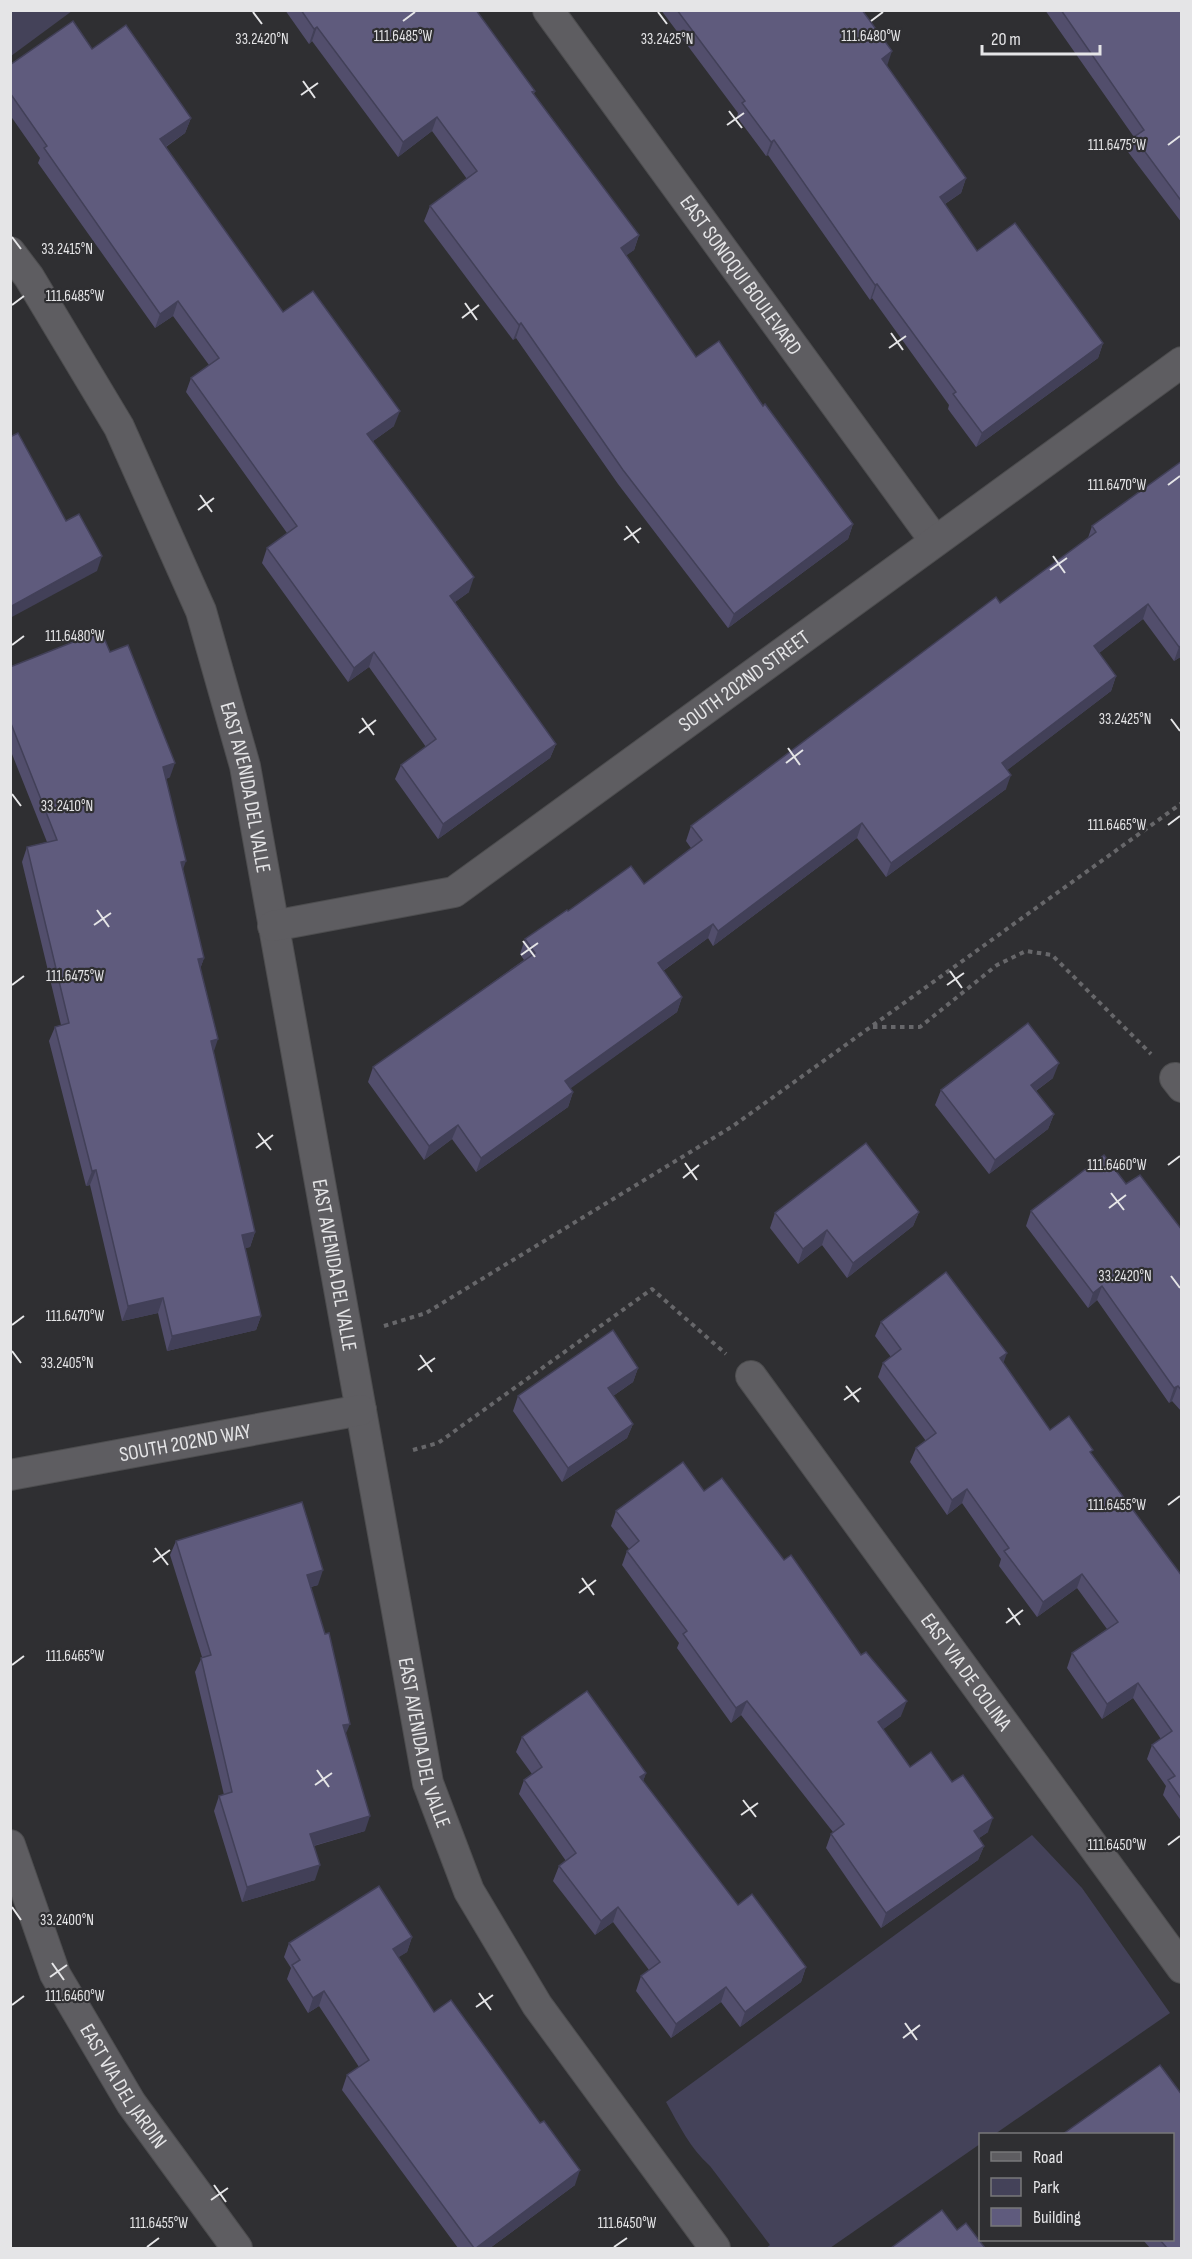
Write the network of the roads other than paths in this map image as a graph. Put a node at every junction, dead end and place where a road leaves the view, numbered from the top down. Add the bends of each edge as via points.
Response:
1 (548, 10) edge
2 (10, 252) edge
3 (1182, 362) edge
4 (935, 541) junction
5 (273, 926) junction
6 (751, 1376) road end
7 (361, 1410) junction
8 (10, 1475) edge
9 (10, 1845) edge
10 (1176, 1949) edge
11 (711, 2247) edge
12 (237, 2248) edge

1 - 4 street, EAST SONOQUI BOULEVARD
2 - 5 street, EAST AVENIDA DEL VALLE via 119,427 201,611 244,766
3 - 4 street, SOUTH 202ND STREET
4 - 5 street, SOUTH 202ND STREET via 454,892
5 - 7 street, EAST AVENIDA DEL VALLE
6 - 10 street, EAST VIA DE COLINA
7 - 8 street, SOUTH 202ND WAY
7 - 11 street, EAST AVENIDA DEL VALLE via 428,1783 469,1891 537,2005
9 - 12 street, EAST VIA DEL JARDIN via 55,1974 131,2103

